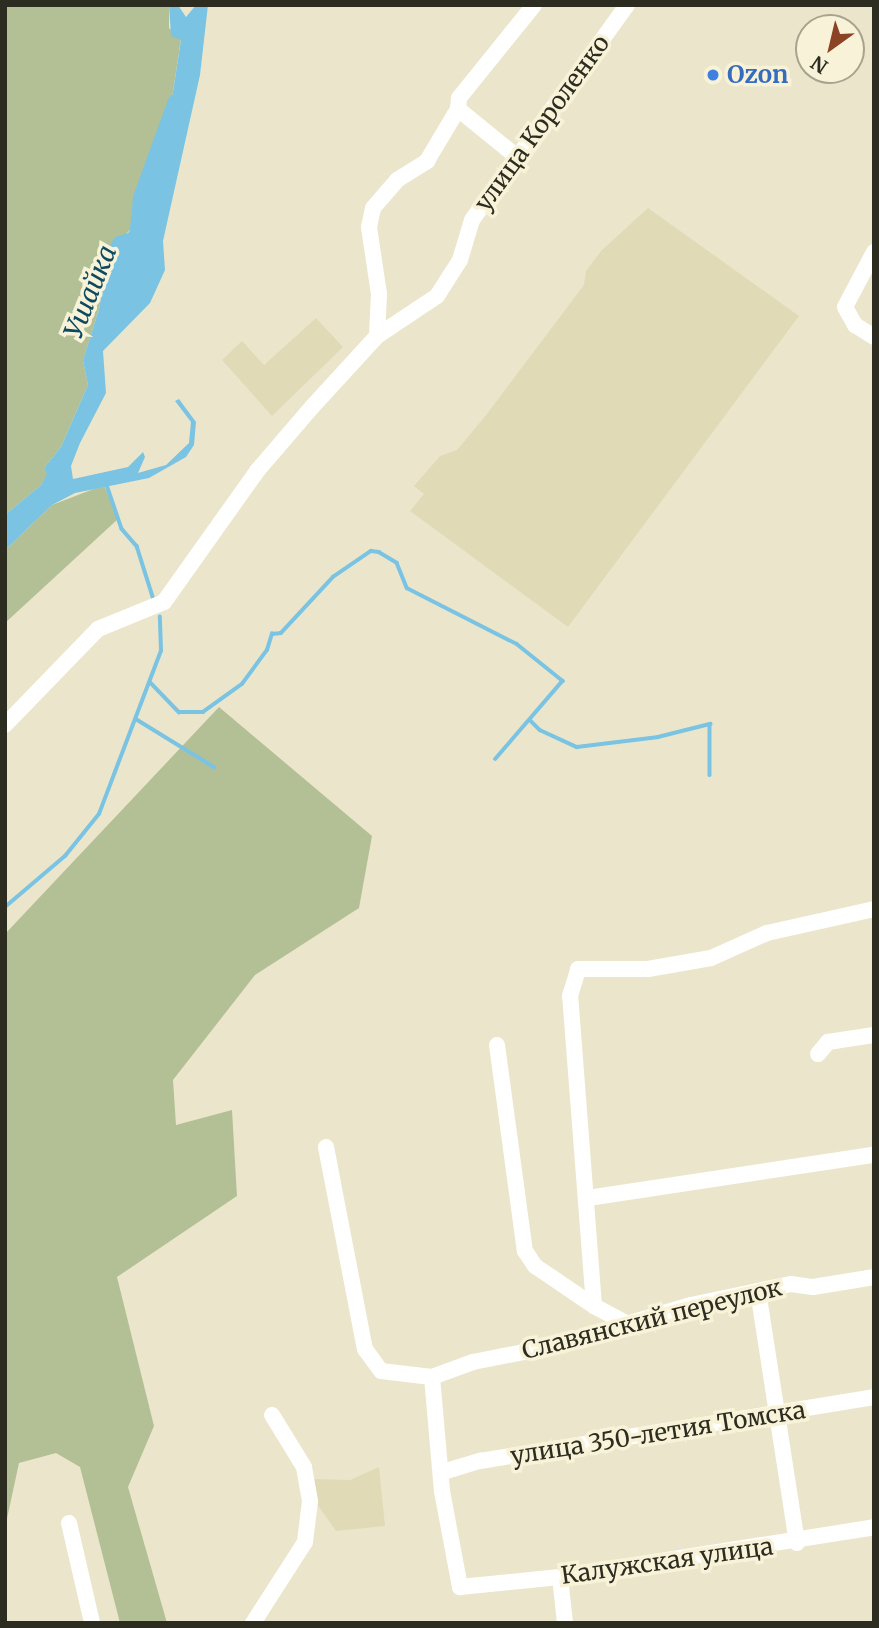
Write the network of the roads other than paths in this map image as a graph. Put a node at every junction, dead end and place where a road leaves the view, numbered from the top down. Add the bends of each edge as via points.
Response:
1 (534, 5) edge
2 (627, 5) edge
3 (458, 109) junction
4 (517, 157) junction
5 (874, 252) edge
6 (377, 336) junction
7 (874, 337) edge
8 (5, 725) edge
9 (874, 909) edge
10 (874, 1035) edge
11 (497, 1045) dead end
12 (818, 1054) dead end
13 (326, 1147) dead end
14 (874, 1155) edge
15 (588, 1198) junction
16 (874, 1277) edge
17 (758, 1291) junction
18 (594, 1306) junction
19 (626, 1323) junction
20 (432, 1377) junction
21 (874, 1397) edge
22 (779, 1413) junction
23 (272, 1415) dead end
24 (443, 1472) junction
25 (69, 1523) dead end
26 (874, 1527) edge
27 (797, 1543) junction
28 (560, 1577) junction
29 (92, 1623) edge
30 (253, 1623) edge
31 (565, 1623) edge

1 - 3 street via 459,98
2 - 4 street, улица Короленко
3 - 4 street
3 - 6 street via 426,161 384,191 371,213 379,294
4 - 6 street, улица Короленко via 472,220 449,279 417,312
5 - 7 street via 845,307 855,325
6 - 8 street, улица Короленко via 257,471 164,602 98,629
9 - 15 street via 767,933 711,958 649,969 578,970 570,996
10 - 12 street via 828,1042
11 - 18 street via 526,1251 535,1266
13 - 20 street via 365,1349 381,1371
14 - 15 street
15 - 18 street
16 - 17 street, Славянский переулок
17 - 19 street, Славянский переулок
17 - 22 street
18 - 19 street
19 - 20 street, Славянский переулок via 472,1362
20 - 24 street
21 - 22 street, улица 350-летия Томска
22 - 24 street, улица 350-летия Томска via 480,1461
22 - 27 street
23 - 30 street via 304,1467 310,1502 305,1542
24 - 28 street, Калужская улица via 442,1491 460,1587
25 - 29 street
26 - 27 street, Калужская улица
27 - 28 street, Калужская улица
28 - 31 street

